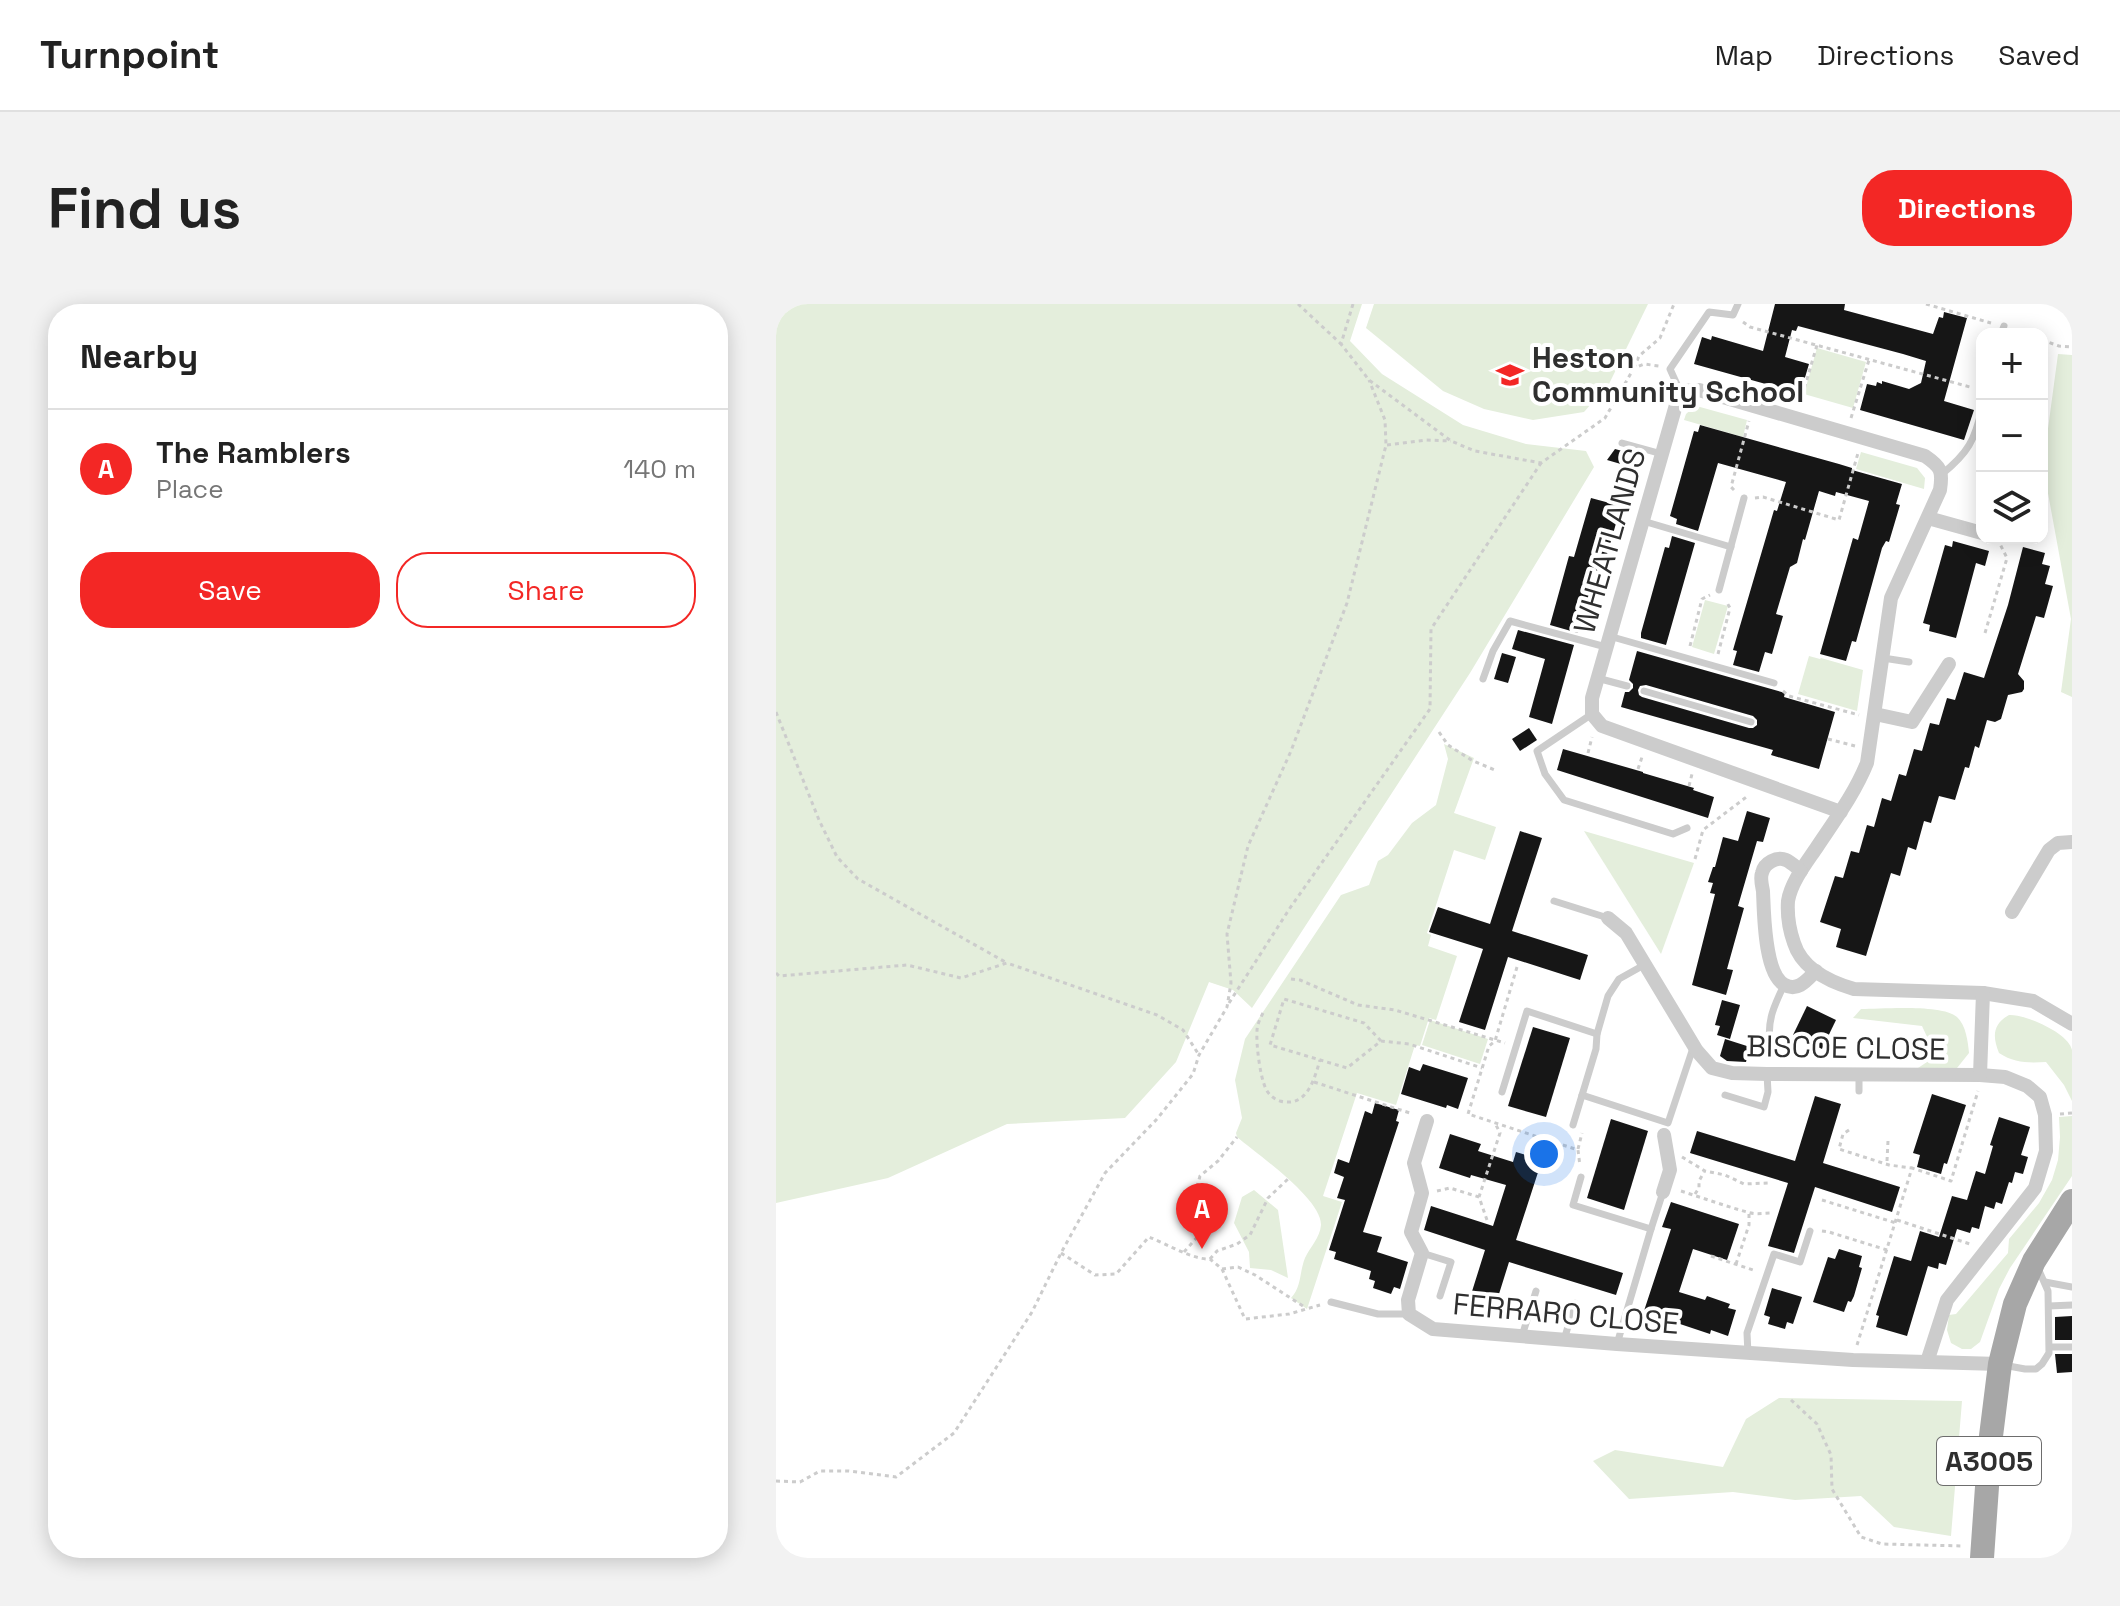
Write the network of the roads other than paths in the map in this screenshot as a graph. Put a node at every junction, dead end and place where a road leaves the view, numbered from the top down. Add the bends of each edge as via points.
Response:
1 (1738, 304) edge
2 (1680, 391) junction
3 (1976, 433) edge
4 (1622, 443) dead end
5 (1662, 454) junction
6 (1942, 474) junction
7 (1744, 498) road end
8 (1928, 518) junction
9 (1643, 521) junction
10 (1976, 531) edge
11 (1731, 547) junction
12 (1719, 590) road end
13 (1608, 641) junction
14 (1883, 658) junction
15 (1909, 662) dead end
16 (1949, 664) dead end
17 (1597, 678) junction
18 (1483, 679) dead end
19 (1774, 683) road end
20 (1627, 686) dead end
21 (1644, 691) dead end
22 (1592, 714) junction
23 (1874, 717) junction
24 (1751, 722) dead end
25 (1841, 812) junction
26 (1687, 828) dead end
27 (2072, 842) edge
28 (1801, 871) junction
29 (1554, 901) dead end
30 (2012, 912) dead end
31 (1608, 918) joint
32 (1644, 965) junction
33 (1816, 971) junction
34 (1784, 985) junction
35 (1983, 993) junction
36 (2072, 1024) edge
37 (1597, 1034) junction
38 (1770, 1041) dead end
39 (1694, 1046) junction
40 (1767, 1074) junction
41 (1859, 1074) junction
42 (1980, 1075) junction
43 (1859, 1091) dead end
44 (1502, 1092) dead end
45 (1582, 1095) junction
46 (1725, 1095) dead end
47 (1427, 1121) road end
48 (1573, 1125) dead end
49 (1666, 1135) junction
50 (1581, 1177) road end
51 (1664, 1188) joint
52 (2072, 1201) edge
53 (1651, 1229) junction
54 (1810, 1231) road end
55 (1422, 1253) junction
56 (2040, 1272) junction
57 (2072, 1287) edge
58 (1536, 1291) dead end
59 (1440, 1296) dead end
60 (1331, 1302) road end
61 (1575, 1303) dead end
62 (2072, 1305) edge
63 (2049, 1306) junction
64 (1409, 1314) junction
65 (1522, 1336) junction
66 (1564, 1340) junction
67 (1617, 1344) junction
68 (2051, 1347) junction
69 (2072, 1347) edge
70 (1748, 1354) junction
71 (1927, 1362) junction
72 (2000, 1364) junction
73 (1982, 1552) edge

1 - 2 lane via 1733,315 1709,312 1670,369
2 - 5 street, WHEATLANDS
2 - 6 street via 1699,390 1925,456
3 - 6 lane via 1960,460
4 - 5 lane
5 - 9 street, WHEATLANDS
6 - 8 street
7 - 11 lane
8 - 10 street
8 - 14 street via 1891,598
9 - 11 lane
9 - 13 street, WHEATLANDS
11 - 12 lane
13 - 17 street, WHEATLANDS
13 - 18 lane via 1510,621
13 - 19 lane
14 - 15 lane
14 - 23 street
16 - 23 street via 1912,722
17 - 20 lane
17 - 22 street, WHEATLANDS
21 - 24 lane
22 - 25 street via 1602,726
22 - 26 lane via 1537,751 1545,774 1564,800 1673,834
23 - 25 street via 1867,763
25 - 28 street
27 - 30 street via 2049,850
28 - 33 street via 1789,898 1788,924 1797,953
28 - 34 street via 1777,859 1762,873 1764,928 1772,968
29 - 31 lane, BISCOE CLOSE
31 - 32 street, BISCOE CLOSE via 1626,933
32 - 37 lane via 1619,979
32 - 39 street, BISCOE CLOSE
33 - 34 street via 1803,985
33 - 35 street via 1854,989
34 - 38 lane via 1772,1010
35 - 36 street via 2033,1001
35 - 42 street, BISCOE CLOSE
37 - 44 lane via 1527,1011
37 - 45 lane
39 - 40 street, BISCOE CLOSE via 1712,1068
39 - 49 lane
40 - 41 street, BISCOE CLOSE
40 - 46 lane via 1764,1107
41 - 42 street, BISCOE CLOSE
41 - 43 lane
42 - 71 street, BISCOE CLOSE via 2005,1077 2040,1097 2046,1151 2035,1188 1947,1300
45 - 48 lane
45 - 49 lane
47 - 55 street, FERRARO CLOSE via 1414,1163 1422,1193 1411,1232
49 - 51 street via 1670,1170
50 - 53 lane via 1573,1205
51 - 53 lane
52 - 56 main road, A3005
53 - 67 lane
54 - 70 lane via 1800,1262 1774,1254 1747,1333
55 - 59 lane via 1451,1262
55 - 64 street, FERRARO CLOSE
56 - 57 lane
56 - 63 lane
56 - 72 main road, A3005 via 2015,1304
58 - 65 lane
60 - 64 lane via 1378,1314
61 - 66 lane
62 - 63 lane
63 - 68 lane
64 - 65 street, FERRARO CLOSE via 1433,1329
65 - 66 street, FERRARO CLOSE
66 - 67 street, FERRARO CLOSE
67 - 70 street, FERRARO CLOSE
68 - 69 lane
68 - 72 lane via 2036,1369
70 - 71 street, FERRARO CLOSE
71 - 72 street, FERRARO CLOSE
72 - 73 main road, A3005

